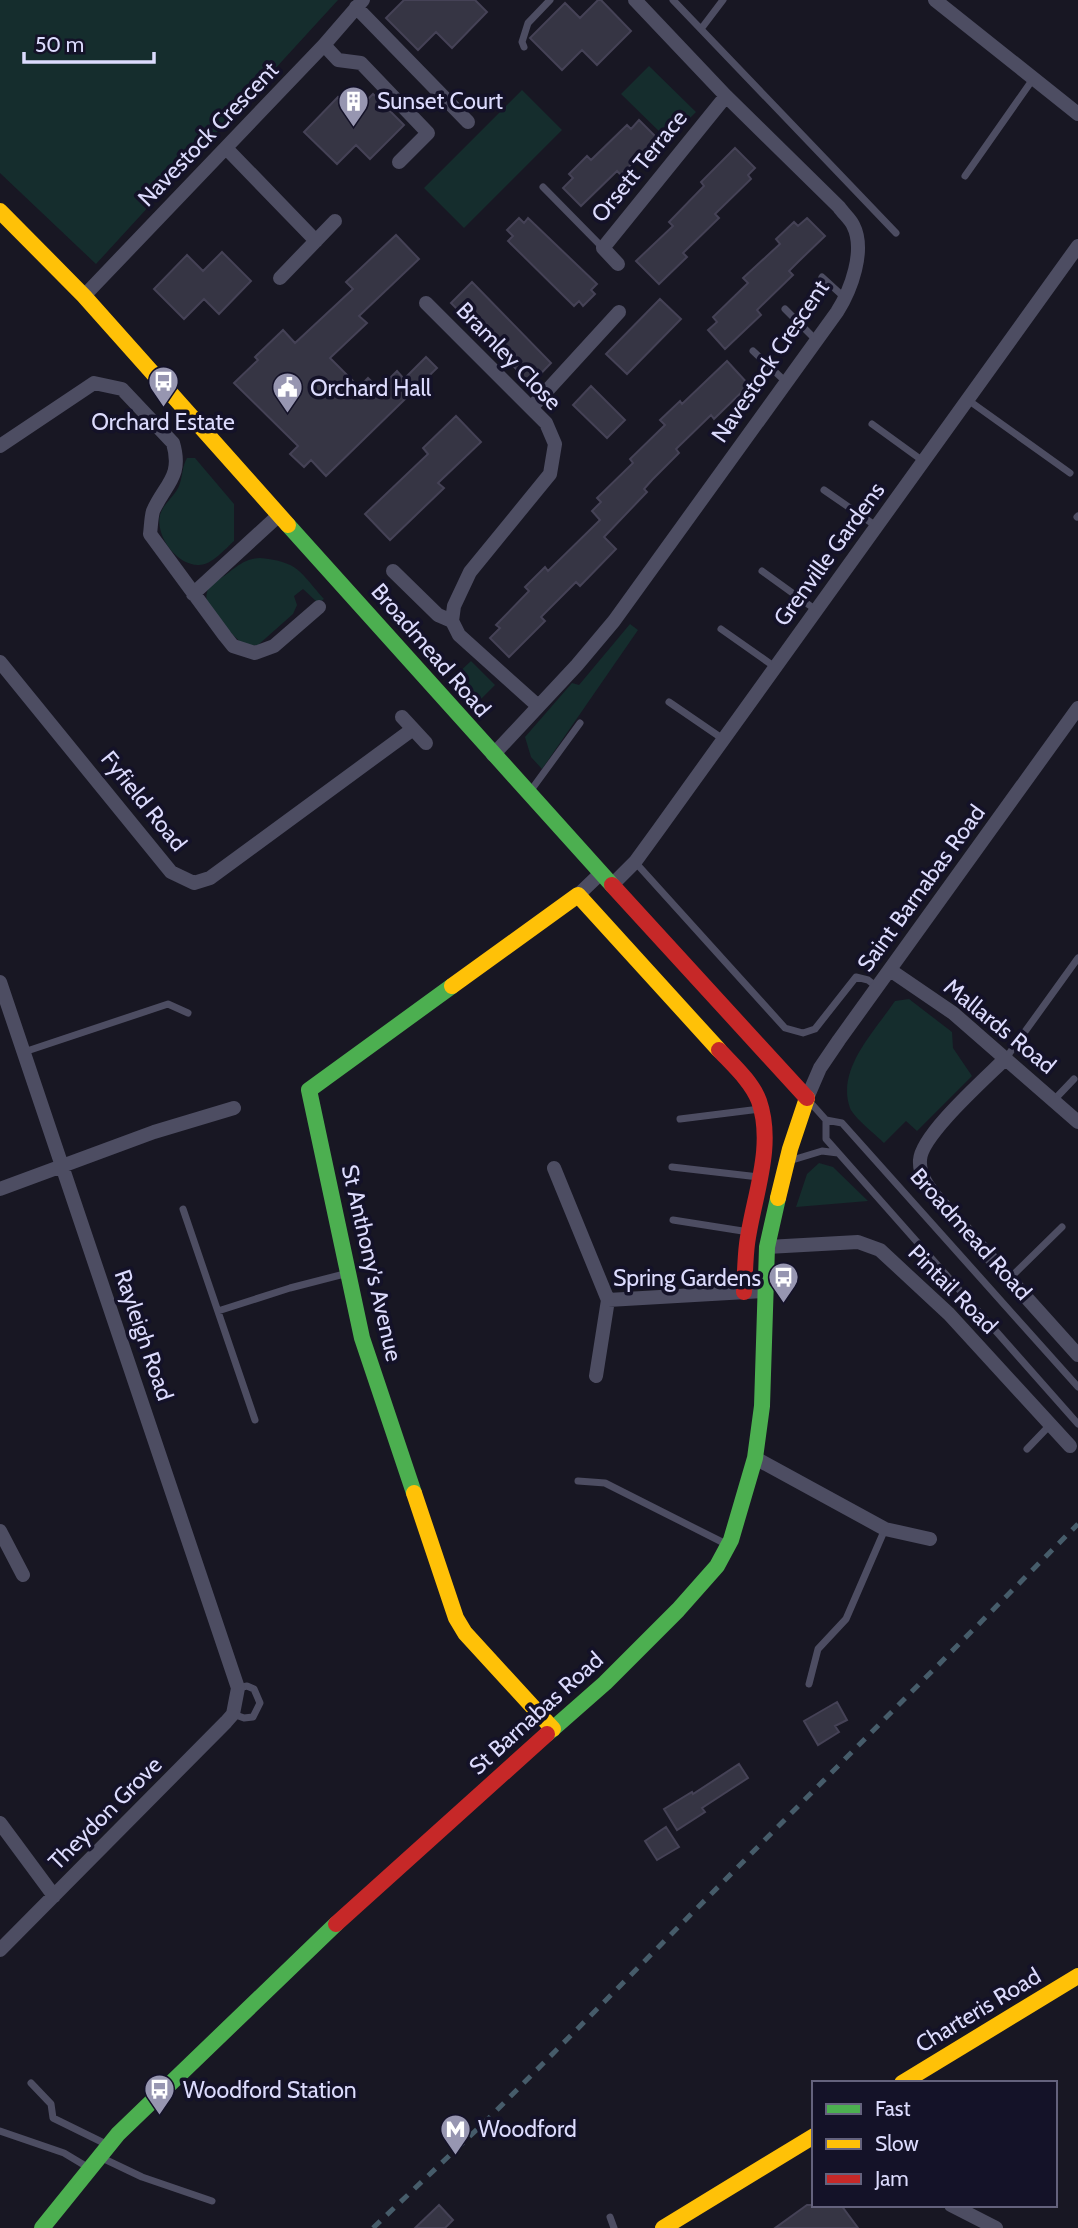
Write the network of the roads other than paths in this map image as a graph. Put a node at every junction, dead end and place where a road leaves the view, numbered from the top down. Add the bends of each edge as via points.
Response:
1 (550, 0) edge
2 (635, 0) edge
3 (673, 0) edge
4 (723, 0) edge
5 (935, 0) edge
6 (359, 4) edge
7 (701, 29) junction
8 (324, 45) junction
9 (524, 47) dead end
10 (1033, 78) junction
11 (726, 96) junction
12 (1078, 114) edge
13 (468, 122) dead end
14 (226, 148) junction
15 (399, 162) dead end
16 (965, 176) dead end
17 (543, 187) dead end
18 (0, 211) edge
19 (335, 221) dead end
20 (896, 233) dead end
21 (316, 242) junction
22 (1078, 246) edge
23 (603, 248) junction
24 (618, 264) dead end
25 (822, 277) dead end
26 (280, 278) dead end
27 (84, 296) junction
28 (845, 299) junction
29 (426, 303) dead end
30 (785, 309) dead end
31 (619, 312) dead end
32 (816, 340) junction
33 (753, 351) dead end
34 (786, 382) junction
35 (968, 400) junction
36 (532, 407) junction
37 (872, 424) dead end
38 (0, 446) edge
39 (924, 461) junction
40 (1070, 472) dead end
41 (824, 490) dead end
42 (279, 515) junction
43 (877, 527) junction
44 (393, 571) dead end
45 (762, 571) dead end
46 (193, 594) junction
47 (319, 607) dead end
48 (816, 610) junction
49 (452, 621) junction
50 (721, 629) dead end
51 (1, 661) edge
52 (775, 667) junction
53 (669, 702) dead end
54 (538, 706) junction
55 (1078, 708) edge
56 (402, 717) dead end
57 (580, 723) dead end
58 (413, 729) junction
59 (724, 739) junction
60 (426, 743) dead end
61 (493, 755) junction
62 (528, 793) junction
63 (635, 862) junction
64 (606, 879) junction
65 (578, 895) junction
66 (1078, 958) edge
67 (890, 970) junction
68 (0, 982) edge
69 (877, 988) junction
70 (188, 1013) dead end
71 (24, 1052) junction
72 (1006, 1058) junction
73 (1074, 1079) dead end
74 (807, 1098) junction
75 (1054, 1100) junction
76 (234, 1108) dead end
77 (761, 1109) junction
78 (680, 1119) dead end
79 (826, 1120) junction
80 (1078, 1122) edge
81 (839, 1153) junction
82 (786, 1163) junction
83 (64, 1166) junction
84 (672, 1167) dead end
85 (554, 1168) dead end
86 (760, 1177) junction
87 (0, 1189) edge
88 (183, 1209) dead end
89 (673, 1220) dead end
90 (1062, 1227) dead end
91 (750, 1232) junction
92 (767, 1247) junction
93 (348, 1273) junction
94 (1010, 1278) junction
95 (764, 1291) junction
96 (744, 1292) junction
97 (608, 1300) junction
98 (219, 1311) junction
99 (1078, 1355) edge
100 (596, 1376) dead end
101 (1078, 1387) edge
102 (255, 1420) dead end
103 (1078, 1424) edge
104 (1050, 1425) junction
105 (1069, 1446) dead end
106 (1027, 1449) dead end
107 (755, 1458) junction
108 (578, 1481) dead end
109 (885, 1529) junction
110 (0, 1531) edge
111 (930, 1539) dead end
112 (728, 1545) junction
113 (23, 1575) dead end
114 (809, 1684) dead end
115 (238, 1688) junction
116 (234, 1709) junction
117 (553, 1729) junction
118 (0, 1823) edge
119 (54, 1896) junction
120 (0, 1950) edge
121 (1078, 1976) edge
122 (905, 2081) edge
123 (31, 2083) dead end
124 (0, 2131) edge
125 (812, 2137) edge
126 (99, 2157) junction
127 (212, 2201) dead end
128 (955, 2207) edge
129 (610, 2217) dead end
130 (42, 2228) edge
131 (614, 2228) edge
132 (663, 2228) edge
133 (996, 2228) edge

1 - 9 lane via 528,23
2 - 11 street, Navestock Crescent
3 - 7 lane
4 - 7 lane
5 - 10 street
6 - 8 street, Navestock Crescent
6 - 13 street
7 - 20 lane
8 - 14 street, Navestock Crescent
8 - 15 street via 338,60 361,64 428,133
10 - 12 street
10 - 16 lane
11 - 23 street, Orsett Terrace
11 - 28 street, Navestock Crescent via 854,226 859,256
14 - 21 street
14 - 27 street, Navestock Crescent
17 - 23 lane
18 - 27 street, Broadmead Road
19 - 21 street
21 - 26 street
22 - 35 street, Grenville Gardens
23 - 24 street, Orsett Terrace
25 - 28 lane
27 - 42 street, Broadmead Road
28 - 32 street, Navestock Crescent
29 - 36 street, Bramley Close
30 - 32 lane
31 - 36 street
32 - 34 street, Navestock Crescent
33 - 34 lane
34 - 54 street, Navestock Crescent via 614,621
35 - 39 street, Grenville Gardens
35 - 40 lane
36 - 49 street, Bramley Close via 555,444 550,474 470,572
37 - 39 lane
38 - 46 street via 94,383 122,389 173,443 176,469 153,512 150,534
39 - 43 street, Grenville Gardens
41 - 43 lane
42 - 46 street
42 - 61 street, Broadmead Road
43 - 48 street, Grenville Gardens
44 - 49 street via 438,615
45 - 48 lane
46 - 47 street via 233,646 255,653 274,646
48 - 52 street, Grenville Gardens
49 - 54 street via 459,635
50 - 52 lane
51 - 58 street, Fyfield Road via 171,872 194,883 210,878
52 - 59 street, Grenville Gardens
53 - 59 lane
54 - 61 street, Navestock Crescent
55 - 67 street, Saint Barnabas Road
56 - 58 street
57 - 62 lane
58 - 60 street
59 - 63 street, Grenville Gardens
61 - 62 street, Broadmead Road
62 - 64 street, Broadmead Road
63 - 64 street, Grenville Gardens
63 - 69 lane via 785,1028 803,1034 814,1029 856,977
64 - 65 street, St Anthony's Avenue
64 - 74 street, Broadmead Road
65 - 77 street via 742,1075
65 - 93 street, St Anthony's Avenue via 309,1090
66 - 72 lane
67 - 69 street, Saint Barnabas Road
67 - 72 street, Mallards Road via 953,1013
68 - 71 street, Rayleigh Road
69 - 74 street, Saint Barnabas Road via 820,1068
70 - 71 lane via 168,1004
71 - 83 street, Rayleigh Road
72 - 75 street, Mallards Road
72 - 94 street via 933,1132 920,1161 927,1186
73 - 75 lane
74 - 79 lane, Broadmead Road
74 - 82 street, St Barnabas Road
75 - 80 street, Mallards Road
76 - 83 street
77 - 78 lane
77 - 86 street via 765,1124
79 - 81 lane, Broadmead Road via 826,1139
79 - 101 lane, Broadmead Road via 842,1122
81 - 82 lane via 816,1152
81 - 103 lane, Broadmead Road
82 - 92 street, St Barnabas Road
83 - 87 street
83 - 115 street, Rayleigh Road
84 - 86 lane
85 - 97 street
86 - 91 street
88 - 98 lane
89 - 91 lane
90 - 94 lane
91 - 96 street
92 - 95 street, St Barnabas Road
92 - 104 street, Pintail Road via 858,1242 880,1250 950,1314
93 - 98 lane
93 - 117 street, St Anthony's Avenue via 362,1338 456,1618
94 - 99 street
95 - 96 street
95 - 107 street, St Barnabas Road via 762,1405
96 - 97 street
97 - 100 street
98 - 102 lane
104 - 105 street, Pintail Road
104 - 106 lane
107 - 109 street
107 - 112 street, St Barnabas Road
108 - 112 lane via 605,1483
109 - 111 street
109 - 114 lane via 846,1619 818,1649
110 - 113 street
112 - 117 street, St Barnabas Road via 717,1566 678,1610
115 - 116 street, Rayleigh Road
115 - 116 lane via 254,1689 260,1703 253,1717 244,1718
116 - 119 street, Theydon Grove
117 - 126 street, St Barnabas Road via 251,2004
118 - 119 street
119 - 120 street, Theydon Grove
121 - 122 street, Charteris Road
123 - 126 lane via 51,2104 53,2118
124 - 126 lane via 64,2153
125 - 132 street
126 - 127 lane
126 - 130 street, St Barnabas Road
128 - 133 street
129 - 131 lane

